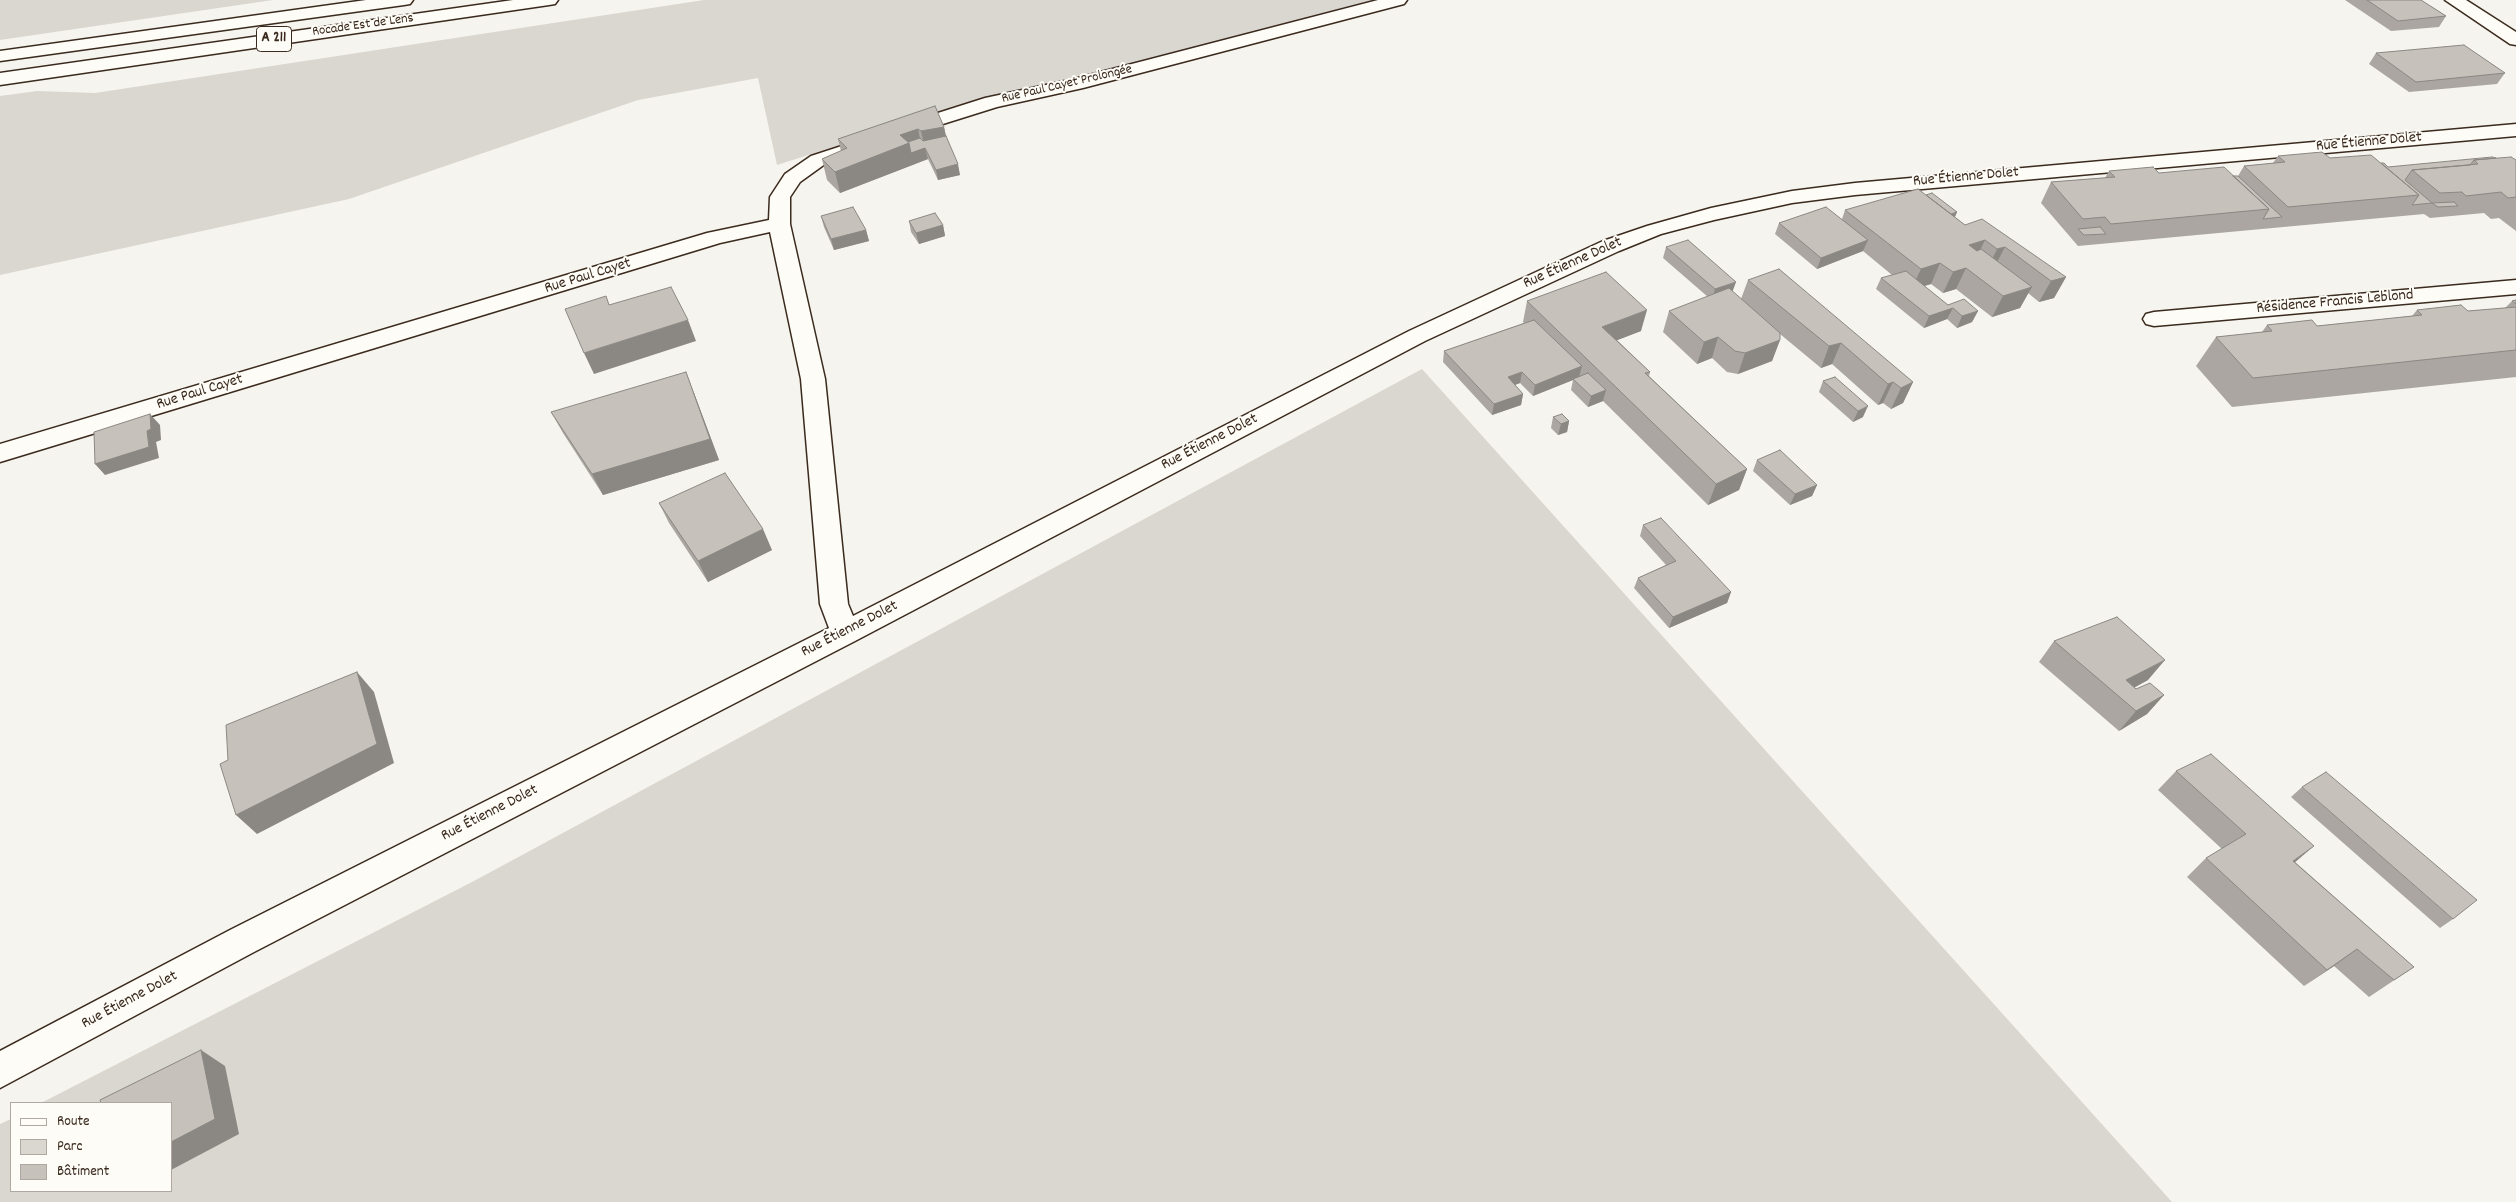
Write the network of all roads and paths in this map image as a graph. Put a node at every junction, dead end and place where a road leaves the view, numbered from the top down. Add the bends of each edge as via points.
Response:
1 (404, 0) edge
2 (549, 0) edge
3 (1398, 0) edge
4 (2454, 0) edge
5 (2516, 40) edge
6 (0, 56) edge
7 (0, 79) edge
8 (2516, 130) edge
9 (779, 224) junction
10 (2516, 287) edge
11 (2154, 320) dead end
12 (0, 453) edge
13 (845, 633) junction
14 (0, 1070) edge

1 - 6 main road, Rocade Est de Lens / A 211
2 - 7 main road, Rocade Est de Lens / A 211
3 - 9 main road, Rue Paul Cayet Prolongée via 1085,82 992,102 818,160 792,178 780,197
4 - 5 main road
8 - 13 main road, Rue Étienne Dolet via 1864,188 1792,197 1654,230 1611,246 1417,336
9 - 12 main road, Rue Paul Cayet via 706,241
9 - 13 main road via 813,379 834,604
10 - 11 main road, Résidence Francis Leblond
13 - 14 main road, Rue Étienne Dolet via 242,941

